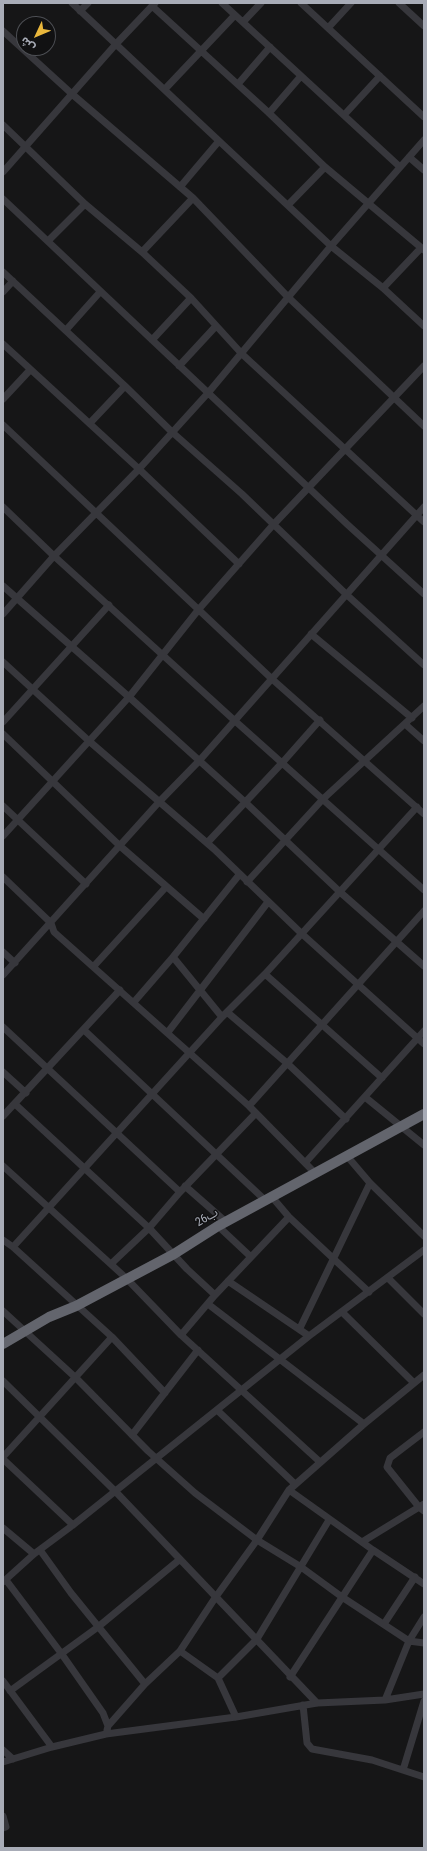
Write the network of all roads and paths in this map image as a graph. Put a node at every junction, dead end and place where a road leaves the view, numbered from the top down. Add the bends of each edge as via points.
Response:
1 (72, 3) edge
2 (88, 3) edge
3 (222, 3) edge
4 (261, 3) edge
5 (301, 3) edge
6 (351, 3) edge
7 (399, 3) edge
8 (154, 4) edge
9 (80, 11) junction
10 (235, 15) junction
11 (243, 22) junction
12 (424, 26) edge
13 (328, 28) junction
14 (3, 31) edge
15 (116, 44) junction
16 (270, 47) junction
17 (201, 51) junction
18 (301, 76) junction
19 (380, 76) junction
20 (238, 84) junction
21 (165, 89) junction
22 (72, 94) junction
23 (269, 113) junction
24 (345, 114) junction
25 (424, 117) edge
26 (3, 125) edge
27 (424, 140) edge
28 (219, 141) junction
29 (26, 147) junction
30 (410, 157) junction
31 (325, 167) junction
32 (400, 167) junction
33 (424, 170) edge
34 (3, 172) edge
35 (180, 186) junction
36 (193, 198) junction
37 (3, 199) edge
38 (368, 203) junction
39 (85, 204) junction
40 (288, 205) junction
41 (48, 241) junction
42 (331, 246) junction
43 (423, 249) edge
44 (142, 252) junction
45 (3, 272) edge
46 (13, 282) junction
47 (383, 288) junction
48 (3, 292) edge
49 (100, 292) junction
50 (288, 297) junction
51 (191, 298) junction
52 (216, 326) junction
53 (424, 326) edge
54 (66, 330) junction
55 (152, 340) junction
56 (3, 344) edge
57 (242, 354) junction
58 (179, 366) junction
59 (424, 366) edge
60 (30, 370) junction
61 (125, 386) junction
62 (208, 393) junction
63 (394, 398) junction
64 (3, 399) edge
65 (90, 423) junction
66 (3, 425) edge
67 (424, 426) edge
68 (172, 432) junction
69 (344, 449) junction
70 (139, 469) junction
71 (308, 487) junction
72 (3, 507) edge
73 (424, 507) edge
74 (96, 512) junction
75 (417, 515) junction
76 (424, 522) edge
77 (273, 525) junction
78 (380, 554) junction
79 (54, 556) junction
80 (239, 564) junction
81 (3, 586) edge
82 (424, 594) edge
83 (347, 595) junction
84 (17, 598) junction
85 (109, 605) junction
86 (199, 609) junction
87 (3, 614) edge
88 (311, 634) junction
89 (72, 646) junction
90 (163, 654) junction
91 (3, 662) edge
92 (424, 665) edge
93 (272, 679) junction
94 (32, 690) junction
95 (129, 697) junction
96 (424, 706) edge
97 (412, 718) junction
98 (234, 720) junction
99 (320, 720) junction
100 (3, 722) edge
101 (405, 724) junction
102 (3, 734) edge
103 (89, 741) junction
104 (424, 742) edge
105 (364, 760) junction
106 (199, 761) junction
107 (282, 763) junction
108 (52, 780) junction
109 (323, 799) junction
110 (159, 802) junction
111 (246, 802) junction
112 (3, 806) edge
113 (417, 807) junction
114 (424, 814) edge
115 (18, 819) junction
116 (3, 836) edge
117 (284, 840) junction
118 (207, 843) junction
119 (120, 846) junction
120 (379, 849) junction
121 (239, 875) junction
122 (3, 877) edge
123 (247, 882) junction
124 (86, 884) junction
125 (166, 887) junction
126 (424, 890) edge
127 (340, 892) junction
128 (268, 902) junction
129 (424, 911) edge
130 (204, 919) junction
131 (51, 923) junction
132 (301, 933) junction
133 (397, 942) junction
134 (3, 952) edge
135 (173, 957) junction
136 (15, 963) junction
137 (94, 966) junction
138 (424, 966) edge
139 (264, 974) junction
140 (3, 975) edge
141 (358, 984) junction
142 (120, 990) junction
143 (200, 990) junction
144 (134, 1002) junction
145 (225, 1015) junction
146 (323, 1024) junction
147 (3, 1027) edge
148 (84, 1030) junction
149 (424, 1031) edge
150 (168, 1032) junction
151 (417, 1038) junction
152 (424, 1044) edge
153 (190, 1054) junction
154 (288, 1064) junction
155 (48, 1069) junction
156 (3, 1072) edge
157 (382, 1078) junction
158 (26, 1093) junction
159 (153, 1094) junction
160 (365, 1097) junction
161 (15, 1104) junction
162 (249, 1106) junction
163 (256, 1113) junction
164 (424, 1114) edge
165 (3, 1116) edge
166 (346, 1119) junction
167 (400, 1127) junction
168 (117, 1132) junction
169 (424, 1145) edge
170 (217, 1154) junction
171 (347, 1156) junction
172 (305, 1163) junction
173 (3, 1166) edge
174 (86, 1168) junction
175 (315, 1173) junction
176 (370, 1183) junction
177 (185, 1186) junction
178 (180, 1192) junction
179 (269, 1199) junction
180 (48, 1208) junction
181 (289, 1217) junction
182 (222, 1224) junction
183 (149, 1228) junction
184 (424, 1236) edge
185 (3, 1240) edge
186 (13, 1247) junction
187 (424, 1250) edge
188 (174, 1254) junction
189 (251, 1257) junction
190 (333, 1259) junction
191 (111, 1264) junction
192 (126, 1278) junction
193 (388, 1278) junction
194 (228, 1281) junction
195 (369, 1292) junction
196 (215, 1295) junction
197 (208, 1304) junction
198 (76, 1306) junction
199 (3, 1312) edge
200 (342, 1312) junction
201 (424, 1314) edge
202 (300, 1328) junction
203 (26, 1331) junction
204 (181, 1335) junction
205 (309, 1336) junction
206 (112, 1337) junction
207 (3, 1344) edge
208 (198, 1350) junction
209 (282, 1359) junction
210 (424, 1375) edge
211 (76, 1378) junction
212 (3, 1381) edge
213 (413, 1382) junction
214 (242, 1391) junction
215 (164, 1393) junction
216 (216, 1410) junction
217 (40, 1416) junction
218 (364, 1424) junction
219 (424, 1432) edge
220 (132, 1435) junction
221 (3, 1458) edge
222 (156, 1459) junction
223 (320, 1462) junction
224 (295, 1484) junction
225 (289, 1490) junction
226 (115, 1491) junction
227 (422, 1508) edge
228 (329, 1520) junction
229 (74, 1525) junction
230 (3, 1528) edge
231 (257, 1540) junction
232 (362, 1542) junction
233 (373, 1550) junction
234 (37, 1552) junction
235 (179, 1560) junction
236 (301, 1567) junction
237 (415, 1577) junction
238 (5, 1581) edge
239 (424, 1584) edge
240 (342, 1597) junction
241 (215, 1598) junction
242 (424, 1617) edge
243 (384, 1624) junction
244 (98, 1627) junction
245 (257, 1639) junction
246 (409, 1641) junction
247 (424, 1643) edge
248 (180, 1651) junction
249 (61, 1653) junction
250 (290, 1677) junction
251 (218, 1678) junction
252 (3, 1681) edge
253 (145, 1684) junction
254 (10, 1691) junction
255 (424, 1694) edge
256 (385, 1700) junction
257 (424, 1701) edge
258 (317, 1704) junction
259 (303, 1705) junction
260 (236, 1717) junction
261 (108, 1726) junction
262 (106, 1734) junction
263 (52, 1747) junction
264 (3, 1750) edge
265 (13, 1759) junction
266 (3, 1762) edge
267 (403, 1770) junction
268 (424, 1777) edge
269 (3, 1816) edge
270 (3, 1828) edge

1 - 9 street
2 - 9 street
3 - 10 street
4 - 11 street
5 - 13 street
6 - 13 street
7 - 12 street
8 - 15 street
8 - 17 street
9 - 15 street
10 - 11 street
10 - 17 street
11 - 16 street
13 - 19 street
14 - 22 street
15 - 21 street
15 - 22 street
16 - 18 street
16 - 20 street
17 - 20 street
17 - 21 street
18 - 23 street
18 - 24 street
19 - 24 street
19 - 25 street
20 - 23 street
21 - 28 street
22 - 29 street
22 - 35 street
23 - 31 street
24 - 32 street
26 - 29 street
27 - 30 street
28 - 35 street
28 - 40 street
29 - 34 street
29 - 39 street
30 - 32 street
30 - 33 street
31 - 38 street
31 - 40 street
32 - 38 street
35 - 36 street
36 - 44 street
36 - 50 street
37 - 41 street
38 - 42 street
38 - 43 street
39 - 41 street
39 - 44 street
40 - 42 street
41 - 49 street
42 - 47 street
42 - 50 street
43 - 47 street
44 - 51 street
45 - 46 street
46 - 48 street
46 - 54 street
47 - 53 street
49 - 54 street
49 - 55 street
50 - 57 street
50 - 63 street
51 - 52 street
51 - 55 street
52 - 57 street
52 - 58 street
54 - 61 street
55 - 58 street
56 - 60 street
57 - 62 street
57 - 69 street
58 - 62 street
59 - 63 street
60 - 64 street
60 - 65 street
61 - 65 street
61 - 68 street
62 - 68 street
62 - 71 street
63 - 67 street
63 - 69 street
65 - 70 street
66 - 74 street
68 - 70 street
68 - 77 street
69 - 71 street
69 - 75 street
70 - 74 street
70 - 80 street
71 - 77 street
71 - 78 street
72 - 79 street
73 - 75 street
74 - 79 street
74 - 86 street
75 - 76 street
75 - 78 street
77 - 80 street
77 - 83 street
78 - 82 street
78 - 83 street
79 - 84 street
79 - 85 street
80 - 86 street
81 - 84 street
83 - 88 street
83 - 92 street
84 - 87 street
84 - 89 street
85 - 89 street
85 - 90 street
86 - 90 street
86 - 93 street
88 - 93 street
88 - 97 street
89 - 94 street
89 - 95 street
90 - 95 street
90 - 98 street
91 - 94 street
93 - 98 street
93 - 99 street
94 - 100 street
94 - 103 street
95 - 103 street
95 - 106 street
96 - 97 street
97 - 101 street
98 - 106 street
98 - 107 street
99 - 105 street
99 - 107 street
101 - 104 street
101 - 105 street
102 - 108 street
103 - 108 street
103 - 110 street
105 - 109 street
105 - 113 street
106 - 110 street
106 - 111 street
107 - 109 street
107 - 111 street
108 - 115 street
108 - 119 street
109 - 117 street
109 - 120 street
110 - 118 street
110 - 119 street
111 - 117 street
111 - 118 street
112 - 115 street
113 - 114 street
113 - 120 street
115 - 116 street
115 - 124 street
117 - 123 street
117 - 127 street
118 - 121 street
119 - 124 street
119 - 125 street
120 - 126 street
120 - 127 street
121 - 123 street
121 - 130 street
122 - 131 street
123 - 128 street
124 - 131 street
125 - 130 street
125 - 137 street
127 - 132 street
127 - 133 street
128 - 132 street
128 - 143 street
129 - 133 street
130 - 135 street
131 - 136 street
131 - 137 street via 54,932
132 - 139 street
132 - 141 street
133 - 138 street
133 - 141 street
134 - 136 street
135 - 143 street
135 - 144 street
136 - 140 street
137 - 142 street
139 - 145 street
139 - 146 street
141 - 146 street
141 - 151 street
142 - 144 street
142 - 148 street
143 - 145 street
143 - 150 street
144 - 150 street
145 - 153 street
145 - 154 street
146 - 154 street
146 - 157 street
147 - 155 street
148 - 155 street
148 - 159 street
149 - 151 street
150 - 153 street
151 - 152 street
151 - 157 street
153 - 159 street
153 - 162 street
154 - 162 street
154 - 166 street
155 - 158 street
155 - 168 street
156 - 158 street
157 - 160 street
158 - 161 street
159 - 168 street
159 - 170 street
160 - 166 street
160 - 167 street
161 - 165 street
161 - 174 street
162 - 163 street
163 - 170 street
163 - 172 street
164 - 167 highway, 26ب
166 - 172 street
167 - 169 street
167 - 171 highway, 26ب
168 - 174 street
168 - 178 street
170 - 177 street
170 - 179 street
171 - 175 highway, 26ب
171 - 176 street
172 - 175 street
173 - 180 street
174 - 180 street
174 - 183 street
175 - 179 highway, 26ب
176 - 184 street
176 - 190 street
177 - 178 street
177 - 182 street
178 - 183 street
179 - 181 street
179 - 182 highway, 26ب
180 - 186 street
180 - 191 street
181 - 189 street
181 - 190 street
182 - 188 highway, 26ب
182 - 189 street
183 - 188 street
183 - 191 street
185 - 186 street
186 - 198 street
187 - 193 street
188 - 192 highway, 26ب
188 - 196 street
189 - 194 street
190 - 195 street
190 - 202 street
191 - 192 street
192 - 198 highway, 26ب
192 - 204 street
193 - 195 street
193 - 201 street
194 - 196 street
194 - 202 street
195 - 200 street
196 - 197 street
197 - 204 street
197 - 209 street
198 - 203 highway, 26ب
198 - 206 street
199 - 203 street
200 - 205 street
200 - 213 street
202 - 205 street
203 - 207 highway, 26ب
203 - 211 street
204 - 208 street
205 - 209 street
206 - 211 street
206 - 215 street
208 - 214 street
208 - 215 street
209 - 214 street
209 - 218 street
210 - 213 street
211 - 217 street
211 - 220 street
212 - 217 street
213 - 218 street
214 - 216 street
214 - 223 street
215 - 220 street
216 - 222 street
216 - 224 street
217 - 221 street
217 - 226 street
218 - 223 street
219 - 227 street via 390,1458 387,1467
220 - 222 street
221 - 229 street
222 - 226 street
222 - 231 street via 195,1493
223 - 224 street
224 - 225 street
225 - 228 street
225 - 231 street
226 - 229 street
226 - 235 street
227 - 232 street
228 - 232 street
228 - 236 street
229 - 234 street
230 - 234 street
231 - 236 street
231 - 241 street
232 - 233 street
233 - 237 street
233 - 240 street
234 - 238 street
234 - 244 street
235 - 241 street
235 - 244 street
236 - 240 street
236 - 245 street
237 - 239 street
237 - 243 street
238 - 249 street
240 - 243 street
240 - 250 street
241 - 245 street
241 - 248 street
242 - 246 street
243 - 246 street
244 - 249 street
244 - 253 street
245 - 250 street
245 - 251 street
246 - 247 street
246 - 256 street
248 - 251 street
248 - 253 street
249 - 254 street
249 - 261 street via 103,1713
250 - 258 street
251 - 260 street
252 - 254 street
253 - 261 street
254 - 263 street
255 - 256 street
256 - 258 street
257 - 267 street
258 - 259 street
259 - 260 street
259 - 267 street via 307,1743 312,1749 372,1760
260 - 262 street
261 - 262 street
262 - 263 street
263 - 265 street
264 - 265 street
265 - 266 street
267 - 268 street
269 - 270 street via 6,1827

